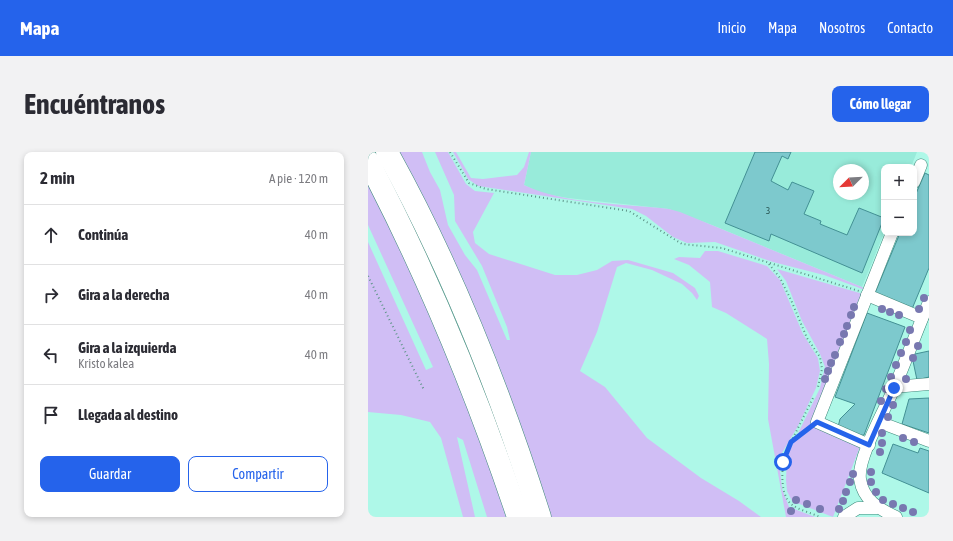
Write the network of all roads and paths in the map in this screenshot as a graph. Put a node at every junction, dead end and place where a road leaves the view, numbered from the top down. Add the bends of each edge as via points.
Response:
1 (387, 152) edge
2 (450, 152) edge
3 (368, 161) edge
4 (921, 165) dead end
5 (917, 175) edge
6 (891, 236) edge
7 (768, 263) junction
8 (368, 276) edge
9 (866, 295) junction
10 (926, 310) edge
11 (929, 384) edge
12 (894, 388) junction
13 (424, 390) dead end
14 (817, 422) junction
15 (879, 422) junction
16 (929, 441) edge
17 (791, 442) junction
18 (869, 445) junction
19 (877, 508) junction
20 (518, 517) edge
21 (540, 517) edge
22 (820, 517) edge
23 (844, 517) edge
24 (896, 517) edge

1 - 21 highway via 467,316
2 - 7 path via 469,182 486,189 629,211 682,244 722,248
3 - 20 highway via 471,385
4 - 5 street
6 - 9 street
7 - 9 path via 851,287
7 - 17 path via 780,278 807,338 820,357 822,369 817,391
8 - 13 path
9 - 10 street
9 - 14 street
10 - 12 street
11 - 12 street
12 - 15 street
14 - 17 path
14 - 18 street
15 - 16 street
15 - 18 street
17 - 22 path via 783,462 783,487 786,497 792,505
18 - 19 street via 860,466 862,486 870,502
19 - 23 street via 858,508
19 - 24 street

